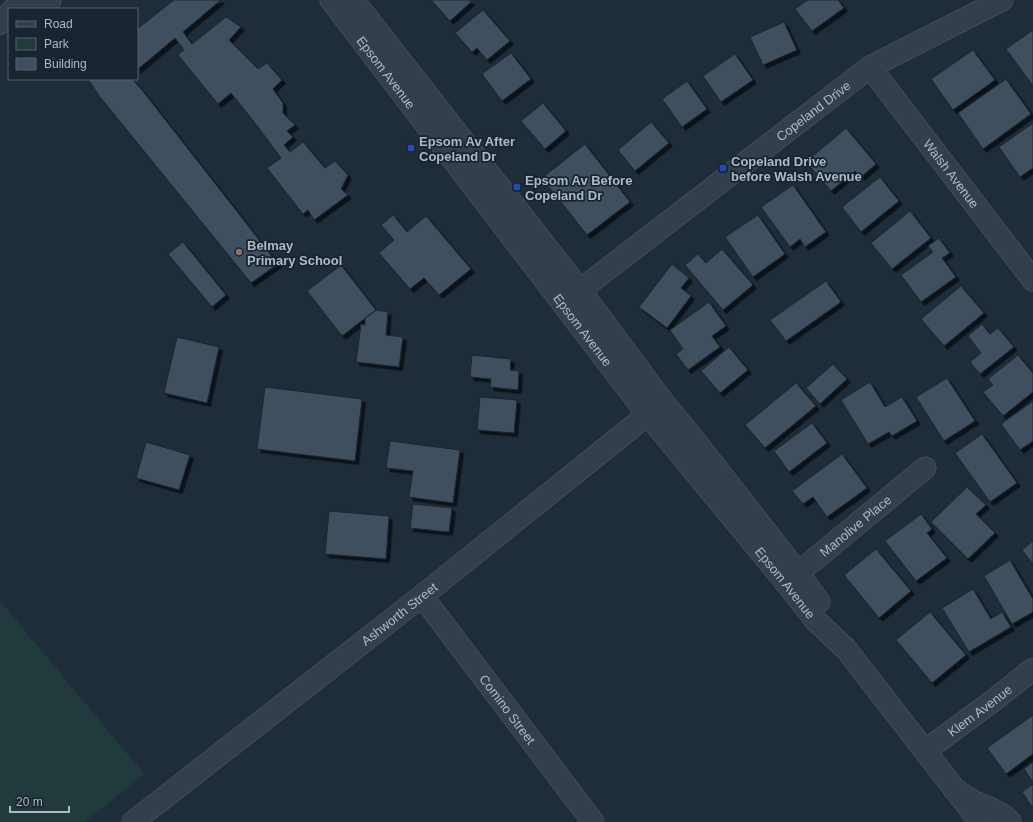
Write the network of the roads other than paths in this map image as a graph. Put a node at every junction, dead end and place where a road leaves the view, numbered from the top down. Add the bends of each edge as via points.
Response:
1 (25, 0) edge
2 (50, 0) edge
3 (331, 0) edge
4 (353, 0) edge
5 (1002, 0) edge
6 (15, 8) edge
7 (40, 8) edge
8 (8, 15) edge
9 (0, 23) edge
10 (870, 67) junction
11 (1033, 280) edge
12 (571, 297) junction
13 (656, 408) junction
14 (925, 468) dead end
15 (792, 578) junction
16 (422, 596) junction
17 (1033, 669) edge
18 (925, 751) junction
19 (953, 788) junction
20 (139, 820) edge
21 (593, 822) edge
22 (980, 822) edge
23 (1010, 822) edge

1 - 6 street
2 - 7 street
3 - 12 street, Epsom Avenue
4 - 12 street, Epsom Avenue
5 - 10 street, Copeland Drive
8 - 9 street
10 - 11 street, Walsh Avenue
10 - 12 street, Copeland Drive
12 - 13 street, Epsom Avenue
13 - 15 street, Epsom Avenue via 692,437
13 - 16 street, Ashworth Street
14 - 15 street, Manolive Place
15 - 18 street, Epsom Avenue via 832,620 846,650
16 - 20 street, Ashworth Street
16 - 21 street, Comino Street
17 - 18 street, Klem Avenue
18 - 19 street, Epsom Avenue
19 - 22 street, Epsom Avenue
19 - 23 street via 974,802 1004,816

